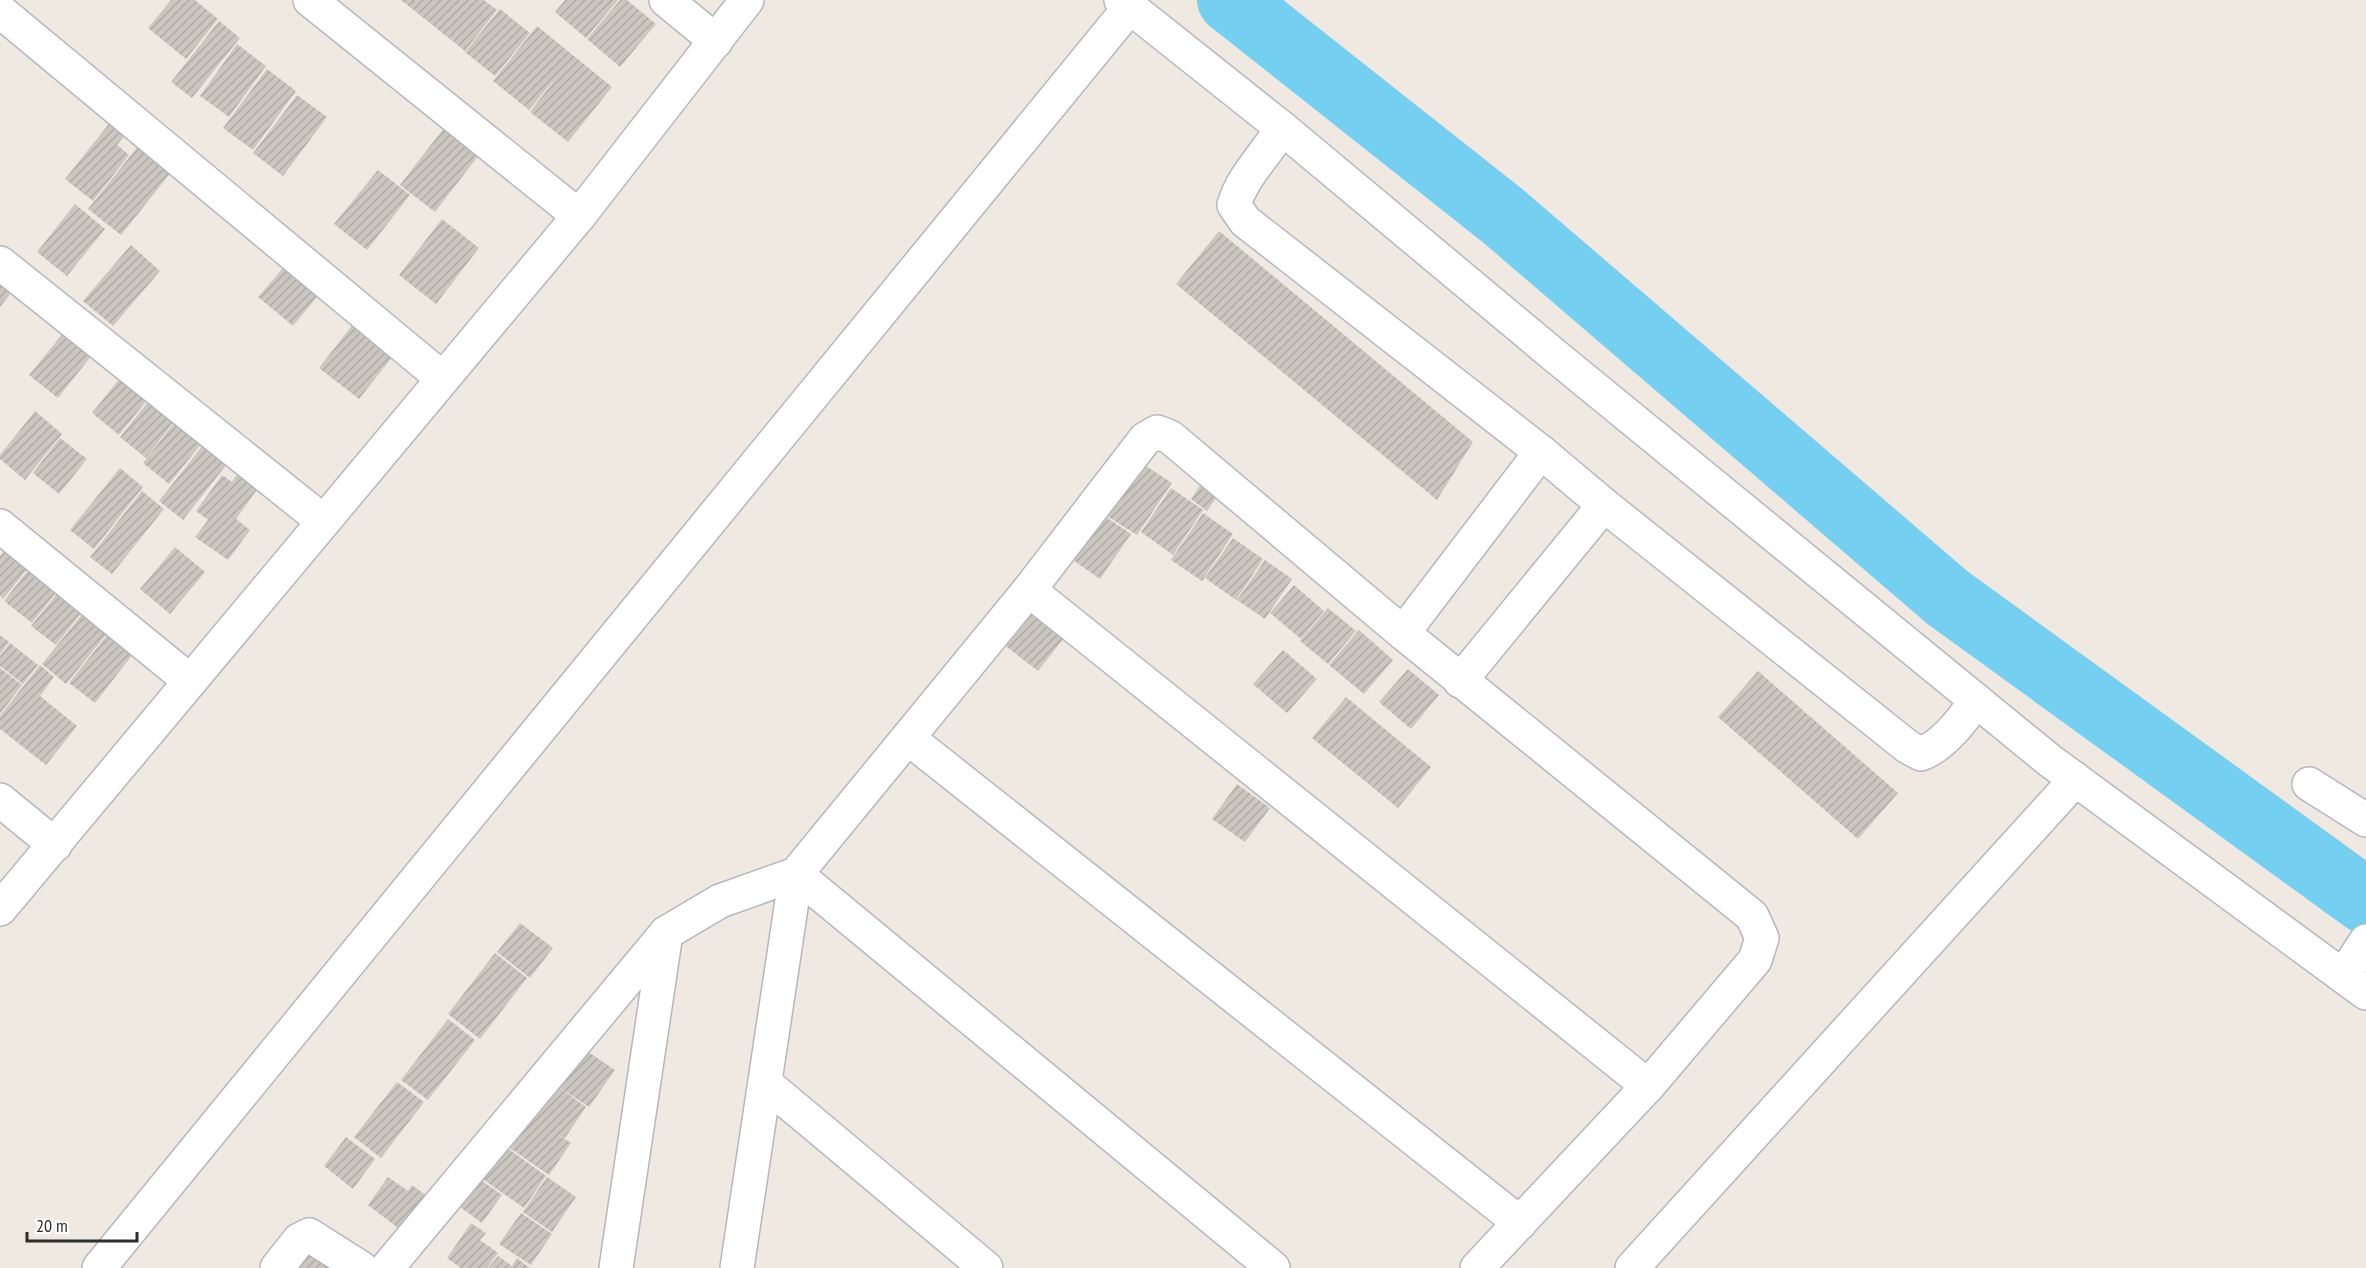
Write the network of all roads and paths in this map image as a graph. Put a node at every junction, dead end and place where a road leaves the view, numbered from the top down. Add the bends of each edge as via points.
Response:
1 (310, 0) edge
2 (666, 0) edge
3 (747, 0) edge
4 (1125, 4) edge
5 (0, 11) edge
6 (716, 41) junction
7 (1278, 135) junction
8 (579, 216) junction
9 (0, 263) edge
10 (442, 378) junction
11 (1542, 452) junction
12 (1604, 505) junction
13 (323, 521) junction
14 (0, 526) edge
15 (1029, 590) junction
16 (1403, 633) junction
17 (190, 681) junction
18 (1461, 681) junction
19 (1964, 714) junction
20 (908, 738) junction
21 (2070, 784) junction
22 (2309, 784) dead end
23 (0, 800) edge
24 (2366, 820) edge
25 (55, 845) junction
26 (796, 874) junction
27 (0, 909) edge
28 (666, 933) junction
29 (2366, 941) edge
30 (2355, 984) edge
31 (765, 1083) junction
32 (1648, 1086) junction
33 (1520, 1222) junction
34 (99, 1268) edge
35 (277, 1268) edge
36 (361, 1268) edge
37 (387, 1268) edge
38 (616, 1268) edge
39 (737, 1268) edge
40 (986, 1268) edge
41 (1273, 1268) edge
42 (1477, 1268) edge
43 (1632, 1268) edge

1 - 8 street
2 - 6 street
3 - 6 street
4 - 7 street
4 - 34 street
5 - 10 street
6 - 8 street
7 - 11 street via 1238,193 1234,205 1245,221
7 - 19 street via 1554,355
8 - 10 street
9 - 13 street
10 - 13 street
11 - 12 street
11 - 16 street
12 - 18 street
12 - 19 street via 1908,747 1921,753 1934,748
13 - 17 street
14 - 17 street
15 - 16 street via 1145,439 1157,432 1170,437
15 - 20 street
15 - 32 street
16 - 18 street
17 - 25 street
18 - 32 street via 1752,916 1762,938 1755,960
19 - 21 street
20 - 26 street
20 - 33 street
21 - 30 street
21 - 43 street
22 - 24 street
23 - 25 street
25 - 27 street
26 - 28 street via 720,901
26 - 31 street
26 - 41 street
28 - 37 street
28 - 38 street
29 - 30 street
31 - 39 street
31 - 40 street
32 - 33 street
33 - 42 street
35 - 36 street via 299,1240 309,1235

